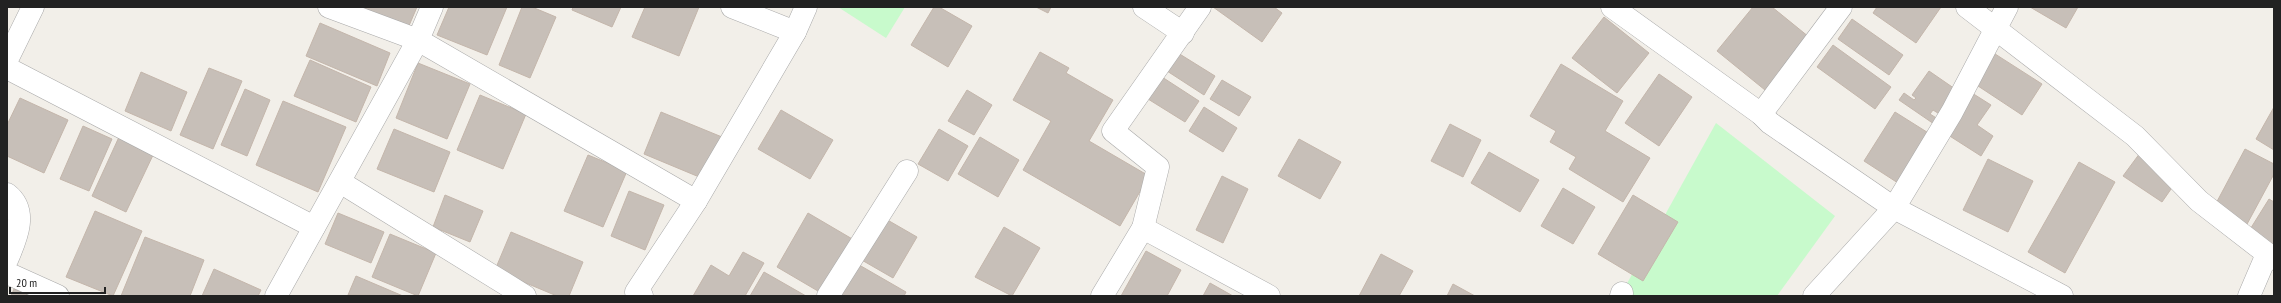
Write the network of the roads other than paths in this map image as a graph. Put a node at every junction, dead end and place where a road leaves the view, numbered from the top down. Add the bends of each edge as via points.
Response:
1 (33, 7) edge
2 (329, 7) edge
3 (432, 7) edge
4 (732, 7) edge
5 (806, 7) edge
6 (1144, 7) edge
7 (1200, 7) edge
8 (1612, 7) edge
9 (1841, 7) edge
10 (1967, 7) edge
11 (2007, 7) edge
12 (1996, 28) junction
13 (795, 32) junction
14 (1183, 33) junction
15 (418, 40) junction
16 (7, 60) edge
17 (7, 68) edge
18 (1761, 114) junction
19 (907, 171) dead end
20 (340, 182) junction
21 (7, 194) edge
22 (696, 200) junction
23 (1894, 208) junction
24 (314, 227) junction
25 (1142, 228) junction
26 (2270, 257) edge
27 (7, 260) edge
28 (7, 273) edge
29 (637, 295) edge
30 (58, 296) edge
31 (276, 296) edge
32 (525, 296) edge
33 (828, 296) edge
34 (1102, 296) edge
35 (1269, 296) edge
36 (1814, 296) edge
37 (2062, 296) edge
38 (2249, 296) edge

1 - 16 street
2 - 15 street
3 - 15 street
4 - 13 street
5 - 13 street
6 - 14 street
7 - 14 street
8 - 18 street
9 - 18 street
10 - 12 street
11 - 12 street
12 - 23 street via 1952,112
12 - 26 street via 2135,136 2199,201
13 - 22 street
14 - 25 street via 1114,131 1158,167
15 - 20 street
15 - 22 street
17 - 24 street
18 - 23 street via 1770,123
19 - 33 street
20 - 24 street
20 - 32 street
21 - 27 street via 19,212 18,233
22 - 29 street
23 - 36 street
23 - 37 street
24 - 31 street
25 - 34 street
25 - 35 street
26 - 38 street
28 - 30 street

